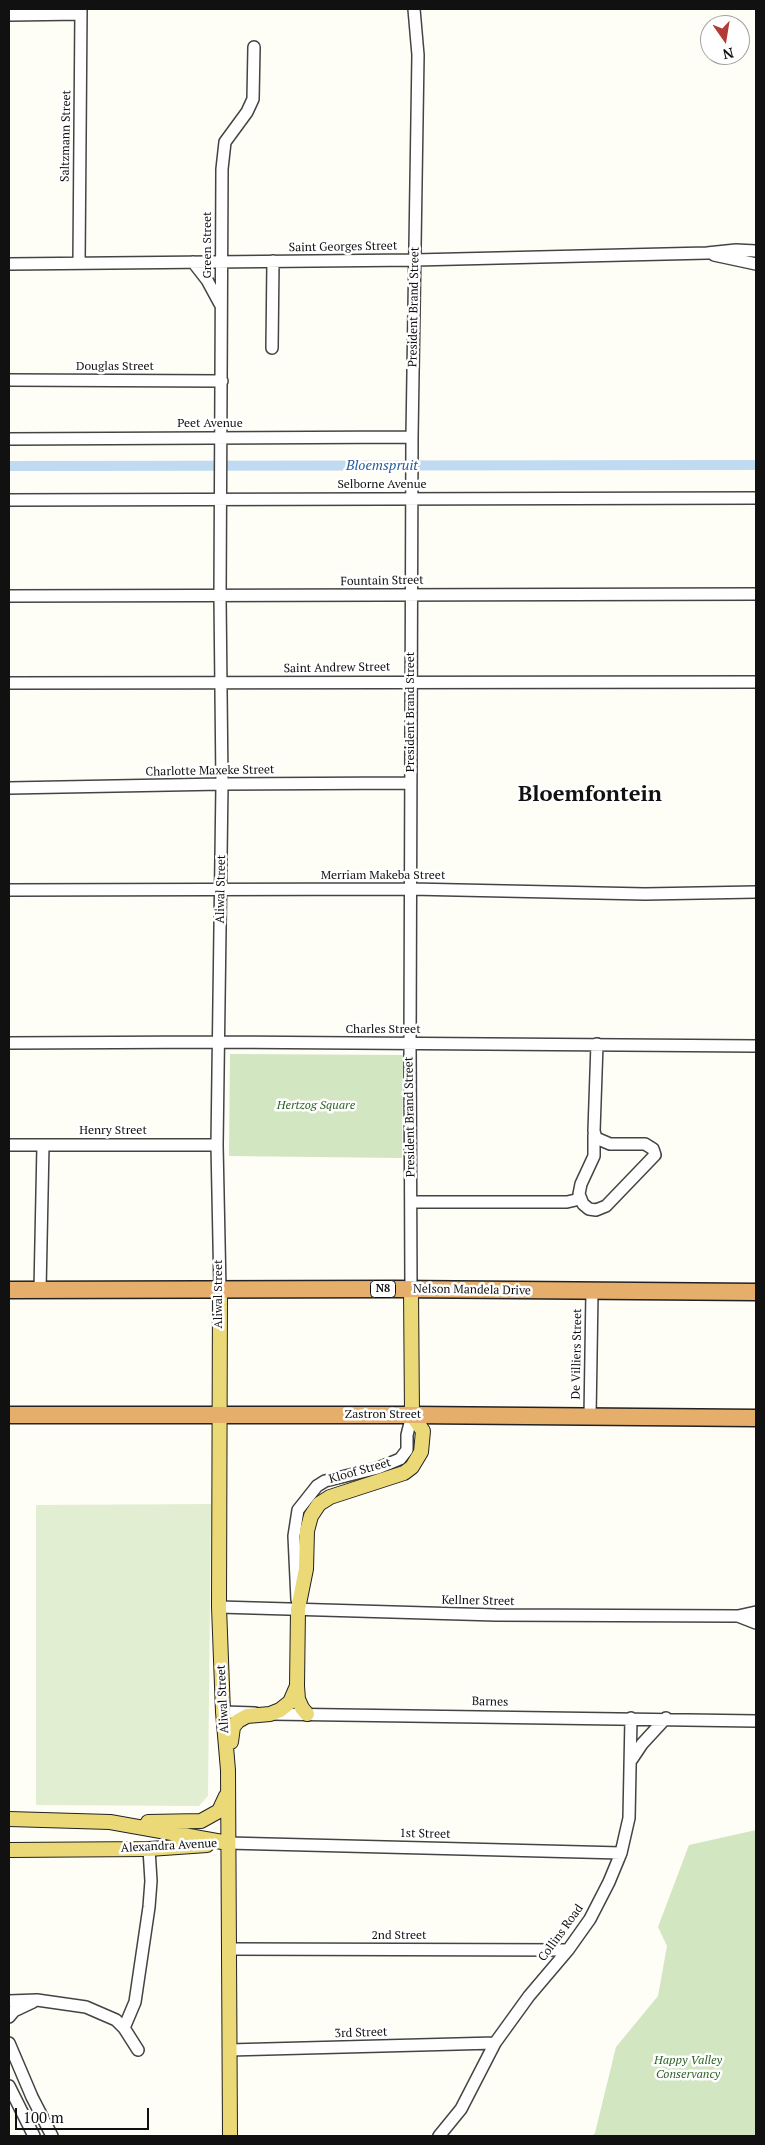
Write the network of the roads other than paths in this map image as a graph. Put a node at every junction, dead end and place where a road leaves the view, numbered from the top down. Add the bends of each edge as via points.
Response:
1 (414, 9) edge
2 (81, 11) edge
3 (9, 15) edge
4 (254, 47) dead end
5 (756, 252) edge
6 (707, 253) junction
7 (415, 260) junction
8 (273, 261) junction
9 (193, 262) junction
10 (222, 262) junction
11 (9, 264) edge
12 (79, 264) junction
13 (756, 264) edge
14 (222, 310) junction
15 (272, 348) dead end
16 (9, 380) edge
17 (222, 381) junction
18 (412, 436) junction
19 (221, 438) junction
20 (9, 439) edge
21 (222, 451) joint
22 (220, 494) junction
23 (412, 494) junction
24 (756, 498) edge
25 (9, 500) edge
26 (412, 594) junction
27 (756, 594) edge
28 (9, 596) edge
29 (220, 597) junction
30 (411, 681) junction
31 (756, 682) edge
32 (9, 683) edge
33 (221, 683) junction
34 (411, 783) junction
35 (222, 784) junction
36 (9, 788) edge
37 (411, 889) junction
38 (9, 890) edge
39 (221, 890) junction
40 (756, 892) edge
41 (219, 1042) junction
42 (9, 1043) edge
43 (410, 1044) junction
44 (597, 1044) junction
45 (756, 1046) edge
46 (594, 1135) junction
47 (9, 1145) edge
48 (42, 1145) junction
49 (217, 1145) junction
50 (580, 1199) junction
51 (411, 1202) junction
52 (411, 1289) junction
53 (9, 1290) edge
54 (40, 1290) junction
55 (220, 1290) junction
56 (592, 1292) junction
57 (756, 1292) edge
58 (9, 1415) edge
59 (219, 1415) junction
60 (412, 1415) junction
61 (590, 1417) junction
62 (756, 1418) edge
63 (294, 1572) junction
64 (219, 1607) junction
65 (268, 1608) junction
66 (298, 1609) junction
67 (756, 1612) edge
68 (738, 1616) junction
69 (756, 1622) edge
70 (297, 1686) junction
71 (223, 1712) junction
72 (270, 1714) junction
73 (307, 1714) junction
74 (631, 1718) junction
75 (666, 1718) junction
76 (756, 1721) edge
77 (632, 1759) junction
78 (228, 1770) junction
79 (228, 1792) junction
80 (9, 1819) edge
81 (110, 1822) junction
82 (228, 1843) junction
83 (149, 1849) junction
84 (9, 1850) edge
85 (621, 1853) junction
86 (229, 1949) junction
87 (568, 1950) junction
88 (37, 2000) junction
89 (9, 2001) edge
90 (9, 2017) edge
91 (124, 2028) junction
92 (9, 2043) edge
93 (495, 2043) junction
94 (138, 2050) dead end
95 (229, 2050) junction
96 (9, 2086) edge
97 (34, 2136) edge
98 (52, 2136) edge
99 (230, 2136) edge
100 (439, 2136) edge

1 - 7 street, President Brand Street via 418,56
2 - 3 street
2 - 12 street, Saltzmann Street
4 - 10 street, Green Street via 253,99 228,137 223,151
5 - 6 street, Saint Georges Street
6 - 7 street, Saint Georges Street
6 - 13 street, Saint Georges Street
7 - 8 street, Saint Georges Street
7 - 18 street, President Brand Street
8 - 10 street, Saint Georges Street
8 - 15 street
9 - 10 street, Saint Georges Street
9 - 12 street, Saint Georges Street
9 - 14 street via 207,280
10 - 14 street, Green Street
11 - 12 street, Saint Georges Street
14 - 17 street, Green Street
16 - 17 street, Douglas Street
17 - 19 street, Green Street
18 - 19 street, Peet Avenue
18 - 23 street, President Brand Street
19 - 20 street, Peet Avenue
19 - 21 street, Green Street
21 - 22 street, Aliwal Street
22 - 23 street, Selborne Avenue
22 - 25 street, Selborne Avenue
22 - 29 street, Aliwal Street
23 - 24 street, Selborne Avenue
23 - 26 street, President Brand Street
26 - 27 street, Fountain Street
26 - 29 street, Fountain Street
26 - 30 street, President Brand Street
28 - 29 street, Fountain Street
29 - 33 street, Aliwal Street
30 - 31 street, Saint Andrew Street
30 - 33 street, Saint Andrew Street
30 - 34 street, President Brand Street
32 - 33 street, Saint Andrew Street
33 - 35 street, Aliwal Street
34 - 35 street, Charlotte Maxeke Street
34 - 37 street, President Brand Street
35 - 36 street, Charlotte Maxeke Street
35 - 39 street, Aliwal Street
37 - 39 street, Merriam Makeba Street
37 - 40 street, Merriam Makeba Street via 645,894
37 - 43 street, President Brand Street
38 - 39 street, Merriam Makeba Street
39 - 41 street, Aliwal Street
41 - 42 street, Charles Street
41 - 43 street, Charles Street
41 - 49 street, Aliwal Street
43 - 44 street, Charles Street
43 - 51 street, President Brand Street
44 - 45 street, Charles Street
44 - 46 street
46 - 50 street via 594,1156 581,1184
46 - 50 street via 599,1141 610,1144 645,1144 656,1155 601,1209 589,1209
47 - 48 street, Henry Street
48 - 49 street, Henry Street
48 - 54 street
49 - 55 street, Aliwal Street
50 - 51 street via 567,1202
51 - 52 street, President Brand Street
52 - 55 highway, Nelson Mandela Drive / N8
52 - 56 highway, Nelson Mandela Drive / N8
52 - 60 main road, President Brand Street
53 - 54 highway, Nelson Mandela Drive / N8
54 - 55 highway, Nelson Mandela Drive / N8
55 - 59 main road, Aliwal Street
56 - 57 highway, Nelson Mandela Drive / N8
56 - 61 street, De Villiers Street
58 - 59 highway, Zastron Street
59 - 60 highway, Zastron Street
59 - 64 main road, Aliwal Street
60 - 61 highway, Zastron Street
60 - 63 street, Kloof Street via 407,1450 400,1459 378,1468 324,1481 305,1500 298,1510 296,1522
60 - 66 main road, Kloof Street via 423,1432 421,1452 412,1467 404,1474 330,1496 311,1516
61 - 62 highway, Zastron Street
63 - 65 street via 290,1595
63 - 66 street, Kloof Street
64 - 65 street, Kellner Street
64 - 71 main road, Aliwal Street
65 - 66 street, Kellner Street
66 - 68 street, Kellner Street via 496,1615
66 - 70 main road
67 - 68 street, Kellner Street
68 - 69 street, Kellner Street
70 - 72 main road via 290,1702
70 - 73 main road via 298,1700
71 - 72 street, Barnes
71 - 78 main road, Aliwal Street
72 - 73 street, Barnes
72 - 78 main road via 247,1716 233,1727
73 - 74 street, Barnes
74 - 75 street, Barnes
74 - 77 street, Collins Road
75 - 76 street, Barnes
75 - 77 street
77 - 85 street, Collins Road via 629,1818
78 - 79 main road, Aliwal Street
79 - 81 main road via 219,1811 201,1821
79 - 82 main road, Aliwal Street
80 - 81 main road, Alexandra Avenue
81 - 82 main road, Alexandra Avenue
82 - 83 main road, Alexandra Avenue
82 - 85 street, 1st Street
82 - 86 main road, Aliwal Street
83 - 84 main road, Alexandra Avenue
83 - 91 street via 150,1906 135,2002
85 - 87 street, Collins Road via 590,1919
86 - 87 street, 2nd Street
86 - 95 main road, Aliwal Street
87 - 93 street, Collins Road
88 - 89 street
88 - 90 street via 14,2011
88 - 91 street via 86,2006 116,2020
91 - 94 street
92 - 98 street
93 - 95 street, 3rd Street
93 - 100 street, Collins Road via 461,2109
95 - 99 main road, Aliwal Street
96 - 97 street

